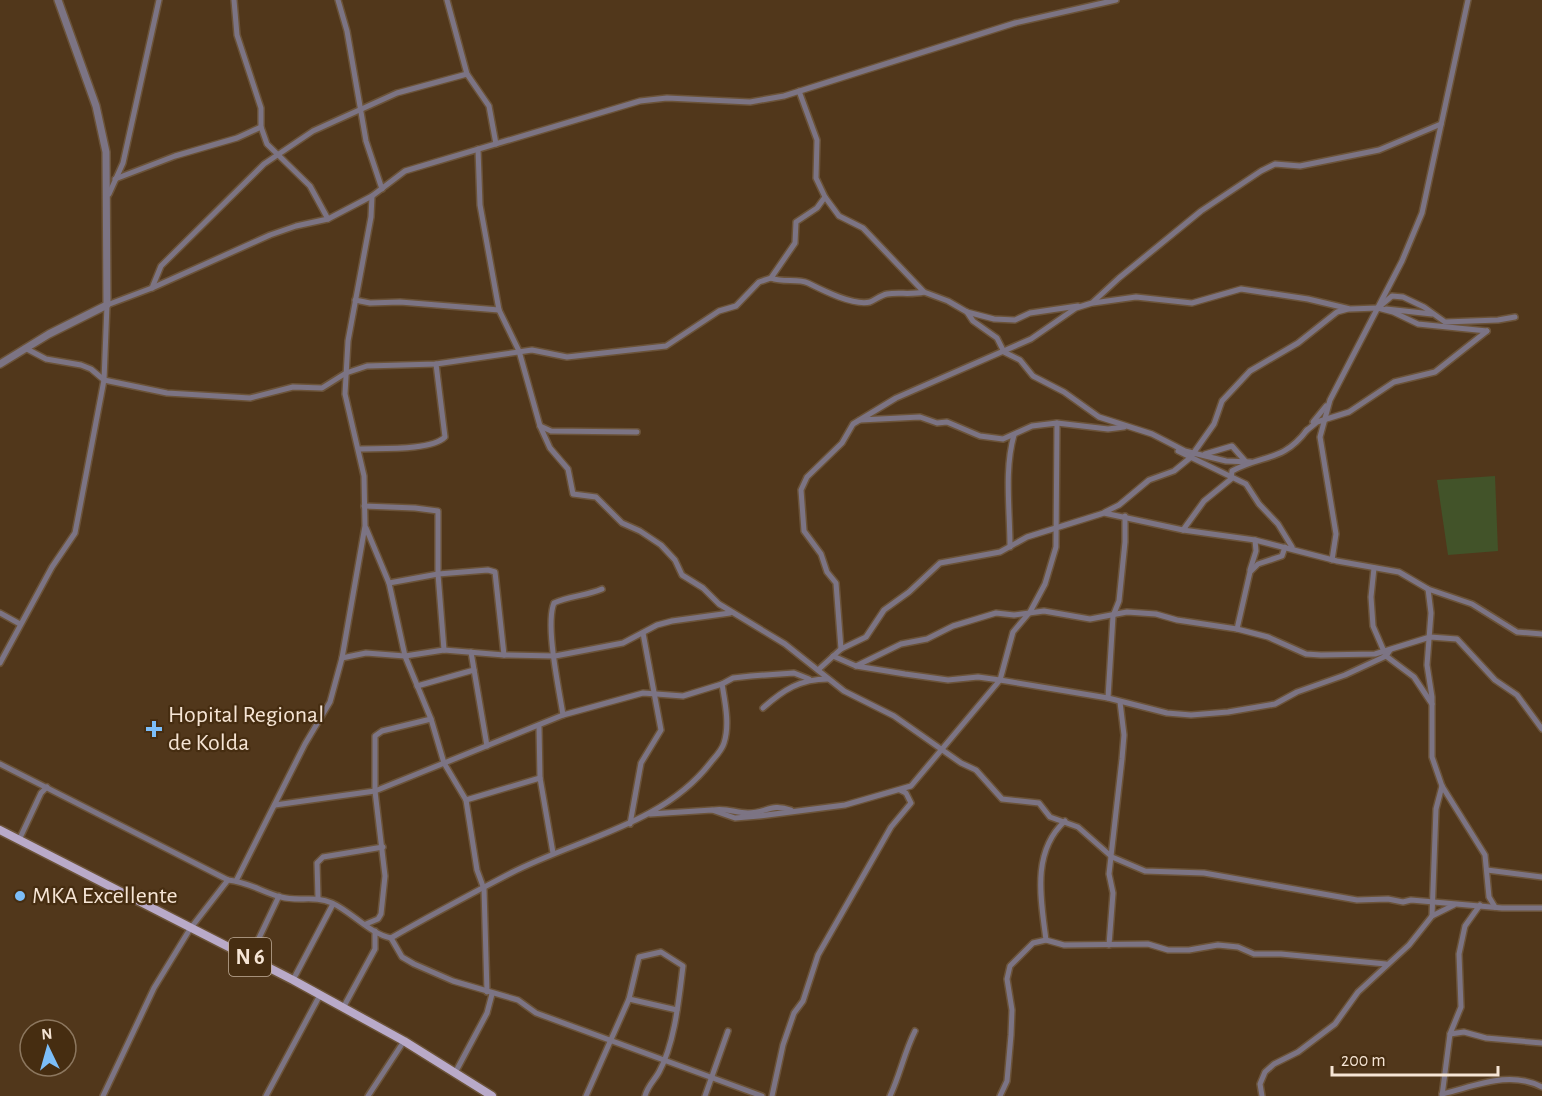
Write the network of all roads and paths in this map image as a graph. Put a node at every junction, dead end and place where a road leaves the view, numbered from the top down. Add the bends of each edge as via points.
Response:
1 (58, 0) edge
2 (159, 0) edge
3 (234, 0) edge
4 (338, 0) edge
5 (447, 0) edge
6 (1116, 0) edge
7 (1468, 0) edge
8 (467, 74) junction
9 (799, 91) junction
10 (362, 108) junction
11 (1441, 124) junction
12 (261, 127) junction
13 (496, 144) junction
14 (477, 149) junction
15 (276, 155) junction
16 (115, 179) junction
17 (382, 189) junction
18 (109, 195) junction
19 (372, 196) junction
20 (825, 196) junction
21 (328, 219) junction
22 (771, 278) junction
23 (152, 288) junction
24 (924, 292) junction
25 (355, 300) junction
26 (1092, 303) junction
27 (107, 305) junction
28 (1380, 308) junction
29 (1350, 309) junction
30 (499, 310) junction
31 (967, 312) junction
32 (1432, 314) junction
33 (1515, 317) dead end
34 (25, 348) junction
35 (519, 351) junction
36 (1004, 352) junction
37 (0, 364) edge
38 (436, 364) junction
39 (346, 373) junction
40 (104, 380) junction
41 (1330, 400) junction
42 (859, 420) junction
43 (1323, 420) junction
44 (1057, 423) junction
45 (540, 426) junction
46 (1127, 427) junction
47 (1306, 431) junction
48 (637, 432) dead end
49 (1014, 435) junction
50 (1170, 444) junction
51 (358, 449) junction
52 (1195, 452) junction
53 (1205, 454) junction
54 (1190, 458) junction
55 (1249, 462) junction
56 (1232, 478) junction
57 (364, 506) junction
58 (1104, 513) junction
59 (1125, 516) junction
60 (365, 526) junction
61 (1057, 529) junction
62 (1183, 530) junction
63 (1255, 540) junction
64 (1010, 547) junction
65 (1288, 547) junction
66 (1332, 560) junction
67 (1374, 568) junction
68 (1250, 572) junction
69 (438, 574) junction
70 (389, 583) junction
71 (602, 589) dead end
72 (1428, 589) junction
73 (732, 612) junction
74 (1030, 612) junction
75 (0, 613) edge
76 (1113, 616) junction
77 (20, 624) junction
78 (1237, 629) junction
79 (643, 633) junction
80 (1542, 634) edge
81 (1430, 637) junction
82 (841, 649) junction
83 (444, 650) junction
84 (471, 652) junction
85 (1387, 652) junction
86 (504, 655) junction
87 (405, 656) junction
88 (555, 656) junction
89 (833, 656) junction
90 (342, 658) junction
91 (0, 663) edge
92 (856, 666) junction
93 (474, 670) junction
94 (819, 670) junction
95 (828, 678) junction
96 (808, 679) junction
97 (1000, 680) junction
98 (722, 684) junction
99 (417, 687) junction
100 (654, 693) junction
101 (1108, 698) junction
102 (1120, 702) junction
103 (1432, 704) junction
104 (763, 708) dead end
105 (563, 716) junction
106 (431, 719) junction
107 (539, 727) junction
108 (1542, 729) edge
109 (488, 746) junction
110 (943, 750) junction
111 (0, 764) edge
112 (444, 764) junction
113 (540, 778) junction
114 (47, 786) junction
115 (1442, 786) junction
116 (900, 790) junction
117 (375, 791) junction
118 (466, 800) junction
119 (275, 805) junction
120 (649, 814) junction
121 (1065, 821) junction
122 (630, 824) junction
123 (0, 830) edge
124 (19, 840) junction
125 (382, 847) junction
126 (553, 853) junction
127 (1112, 857) junction
128 (1487, 870) junction
129 (1542, 876) edge
130 (228, 880) junction
131 (236, 881) junction
132 (484, 889) junction
133 (279, 896) junction
134 (318, 898) junction
135 (1431, 901) junction
136 (333, 903) junction
137 (1455, 904) junction
138 (1481, 905) junction
139 (1496, 907) junction
140 (1542, 907) edge
141 (1432, 916) junction
142 (366, 924) junction
143 (190, 929) junction
144 (375, 931) junction
145 (391, 938) junction
146 (1046, 940) junction
147 (1109, 945) junction
148 (250, 957) junction
149 (1386, 964) junction
150 (293, 980) junction
151 (490, 993) junction
152 (320, 995) junction
153 (629, 999) junction
154 (343, 1008) junction
155 (677, 1010) junction
156 (728, 1031) dead end
157 (915, 1031) dead end
158 (1450, 1034) junction
159 (404, 1041) junction
160 (608, 1041) junction
161 (1542, 1043) edge
162 (664, 1059) junction
163 (455, 1073) junction
164 (710, 1077) junction
165 (1542, 1087) edge
166 (1442, 1095) edge
167 (103, 1096) edge
168 (266, 1096) edge
169 (368, 1096) edge
170 (492, 1096) edge
171 (586, 1096) edge
172 (645, 1096) edge
173 (705, 1096) edge
174 (762, 1096) edge
175 (772, 1096) edge
176 (890, 1096) edge
177 (1000, 1096) edge
178 (1262, 1096) edge

1 - 18 street via 102,127
2 - 16 street via 123,163
3 - 12 street via 237,35 261,108
4 - 10 street
5 - 8 street
6 - 9 street via 1015,23
7 - 11 street
8 - 10 street via 397,93
8 - 13 street via 489,106
9 - 13 street via 750,102 667,98 640,101
9 - 20 street via 817,140 816,178
10 - 15 street via 313,131
10 - 17 street via 370,158
11 - 26 street via 1380,150 1300,166 1275,164 1261,171 1169,236
11 - 28 street via 1422,213
12 - 15 street
12 - 16 street
13 - 14 street
14 - 17 street via 405,171
14 - 30 street via 480,206
15 - 21 street via 310,186
15 - 23 street via 161,266
16 - 18 street
17 - 19 street
18 - 27 street
19 - 21 street
19 - 25 street
20 - 22 street via 817,208 796,222 795,243
20 - 24 street via 839,216 862,228
21 - 23 street via 270,236
22 - 24 street via 807,282 815,289 868,302 886,294 906,296
22 - 35 street via 759,282 736,306 719,311 666,346 567,357
23 - 27 street
24 - 31 street
25 - 30 street
25 - 39 street
26 - 29 street via 1136,297 1192,303 1241,290
26 - 31 street via 1030,313 1015,320
26 - 36 street via 1076,308
27 - 34 street
27 - 40 street
28 - 29 street
28 - 32 street
28 - 32 street via 1392,296 1403,297
28 - 41 street
28 - 43 street via 1418,324 1487,330 1435,372 1394,382 1349,412
29 - 52 street via 1337,312 1298,343 1250,371 1222,401 1214,424
30 - 35 street
31 - 36 street via 997,338
32 - 33 street via 1445,322
34 - 37 street
34 - 40 street via 46,359 81,364
35 - 38 street
35 - 45 street
36 - 42 street via 896,398
36 - 46 street via 1020,360 1033,376 1099,417
38 - 39 street via 367,366
38 - 51 street via 445,437 410,447
39 - 40 street via 322,388 293,387 250,398 167,393
39 - 51 street via 345,394
40 - 77 street via 75,533
41 - 43 street
41 - 47 street
42 - 49 street via 920,417 947,422 980,436 1003,439
42 - 82 street via 807,477 801,490 804,531 836,583
43 - 47 street
43 - 66 street via 1320,437 1336,534
44 - 46 street via 1108,429
44 - 49 street via 1032,426
44 - 61 street
45 - 48 street via 551,431
45 - 73 street via 550,448 568,469 573,494 596,497 606,503 622,523 661,545 682,575
46 - 50 street
47 - 55 street via 1284,453
49 - 64 street via 1009,473
50 - 52 street
50 - 54 street
51 - 57 street via 364,476
52 - 53 street
52 - 54 street
53 - 55 street via 1226,461
53 - 55 street via 1232,446
54 - 56 street
54 - 58 street via 1174,471 1149,480
55 - 56 street via 1232,471
56 - 62 street via 1204,501
56 - 65 street via 1246,484 1278,524
57 - 60 street
57 - 69 street via 438,511
58 - 59 street
58 - 61 street
59 - 62 street
59 - 76 street via 1119,601
60 - 70 street
60 - 90 street
61 - 64 street via 1027,537
61 - 74 street via 1052,567
62 - 63 street
63 - 65 street
63 - 68 street
64 - 82 street via 940,563 884,610 866,637
65 - 66 street
65 - 68 street via 1282,556 1258,564
66 - 67 street
67 - 72 street via 1399,572
67 - 85 street via 1372,627
68 - 78 street
69 - 70 street
69 - 83 street
69 - 86 street via 495,572
70 - 87 street
71 - 88 street via 554,603 551,634
72 - 80 street via 1472,604 1517,632
72 - 81 street
73 - 79 street via 672,621
73 - 94 street
74 - 76 street via 1090,619
74 - 92 street via 996,613 953,626 927,639 901,644
74 - 97 street via 1013,632
75 - 77 street
76 - 78 street via 1126,612 1156,614
76 - 101 street
77 - 91 street
78 - 85 street via 1268,637 1306,654
79 - 88 street via 623,643
79 - 100 street
81 - 85 street
81 - 103 street
81 - 108 street via 1457,639 1495,681 1516,694
82 - 89 street
83 - 84 street
83 - 87 street
84 - 86 street
84 - 93 street
85 - 102 street via 1345,675 1257,708 1191,715
85 - 103 street via 1414,677
86 - 88 street
87 - 90 street via 366,653
87 - 99 street
88 - 105 street
89 - 92 street
89 - 94 street
90 - 119 street via 330,702
92 - 97 street via 948,680
93 - 99 street
93 - 109 street
94 - 95 street
95 - 96 street
95 - 110 street
96 - 98 street via 794,673 733,678
96 - 104 street via 784,690
97 - 101 street
97 - 110 street
98 - 100 street via 683,696
98 - 120 street via 726,708 724,745 697,781
99 - 106 street
100 - 105 street
100 - 122 street via 661,730 641,764
101 - 102 street
102 - 127 street via 1124,735
103 - 115 street via 1431,757
105 - 107 street
106 - 112 street
106 - 117 street via 375,736
107 - 109 street
107 - 113 street
109 - 112 street
110 - 116 street via 910,786
110 - 121 street via 976,770 1002,799 1039,803 1050,817
111 - 114 street
112 - 117 street
112 - 118 street
113 - 118 street
113 - 126 street
114 - 124 street
114 - 130 street
115 - 128 street via 1485,855
115 - 135 street via 1436,809
116 - 120 street via 845,805 735,818 712,810
116 - 175 street via 911,803 891,827 818,955 783,1045
117 - 119 street
117 - 125 street
118 - 132 street via 477,870
119 - 131 street
120 - 122 street
121 - 127 street via 1078,827
121 - 146 street via 1052,837 1041,874 1039,892
122 - 126 street
123 - 124 main road, N 6
124 - 143 main road, N 6
125 - 134 street via 323,857 317,863
125 - 142 street via 385,876 381,914
126 - 132 street
127 - 135 street via 1145,871 1204,873 1357,900
127 - 147 street
128 - 129 street
128 - 139 street via 1489,897
130 - 131 street
130 - 143 street
131 - 133 street via 249,882
132 - 145 street
132 - 151 street
133 - 134 street
133 - 148 street
134 - 136 street
135 - 137 street
135 - 141 street
136 - 142 street
136 - 150 street
137 - 138 street
137 - 141 street
138 - 139 street
138 - 158 street via 1465,926 1459,954 1461,1007
139 - 140 street
141 - 149 street via 1424,930
142 - 144 street
143 - 148 main road, N 6
143 - 167 street via 154,988
144 - 145 street
144 - 154 street via 375,949
145 - 151 street via 402,957 414,964
146 - 147 street via 1064,945
146 - 177 street via 1033,943 1010,966 1007,979 1011,1035 1007,1081
147 - 149 street via 1148,944 1168,950 1218,945 1254,954
148 - 150 main road, N 6
149 - 178 street via 1320,1035 1265,1072 1260,1084
150 - 152 main road, N 6
151 - 160 street via 518,1000 536,1013
151 - 163 street via 487,1013
152 - 154 main road, N 6
152 - 168 street
153 - 155 street
153 - 155 street via 639,957 661,952 683,966
153 - 160 street
154 - 159 main road, N 6
155 - 162 street
156 - 164 street
157 - 176 street
158 - 161 street via 1464,1032
158 - 166 street
159 - 163 main road, N 6
159 - 169 street
160 - 162 street
160 - 171 street
162 - 164 street
162 - 172 street
163 - 170 main road, N 6
164 - 173 street
164 - 174 street
165 - 166 street via 1529,1080 1510,1078

